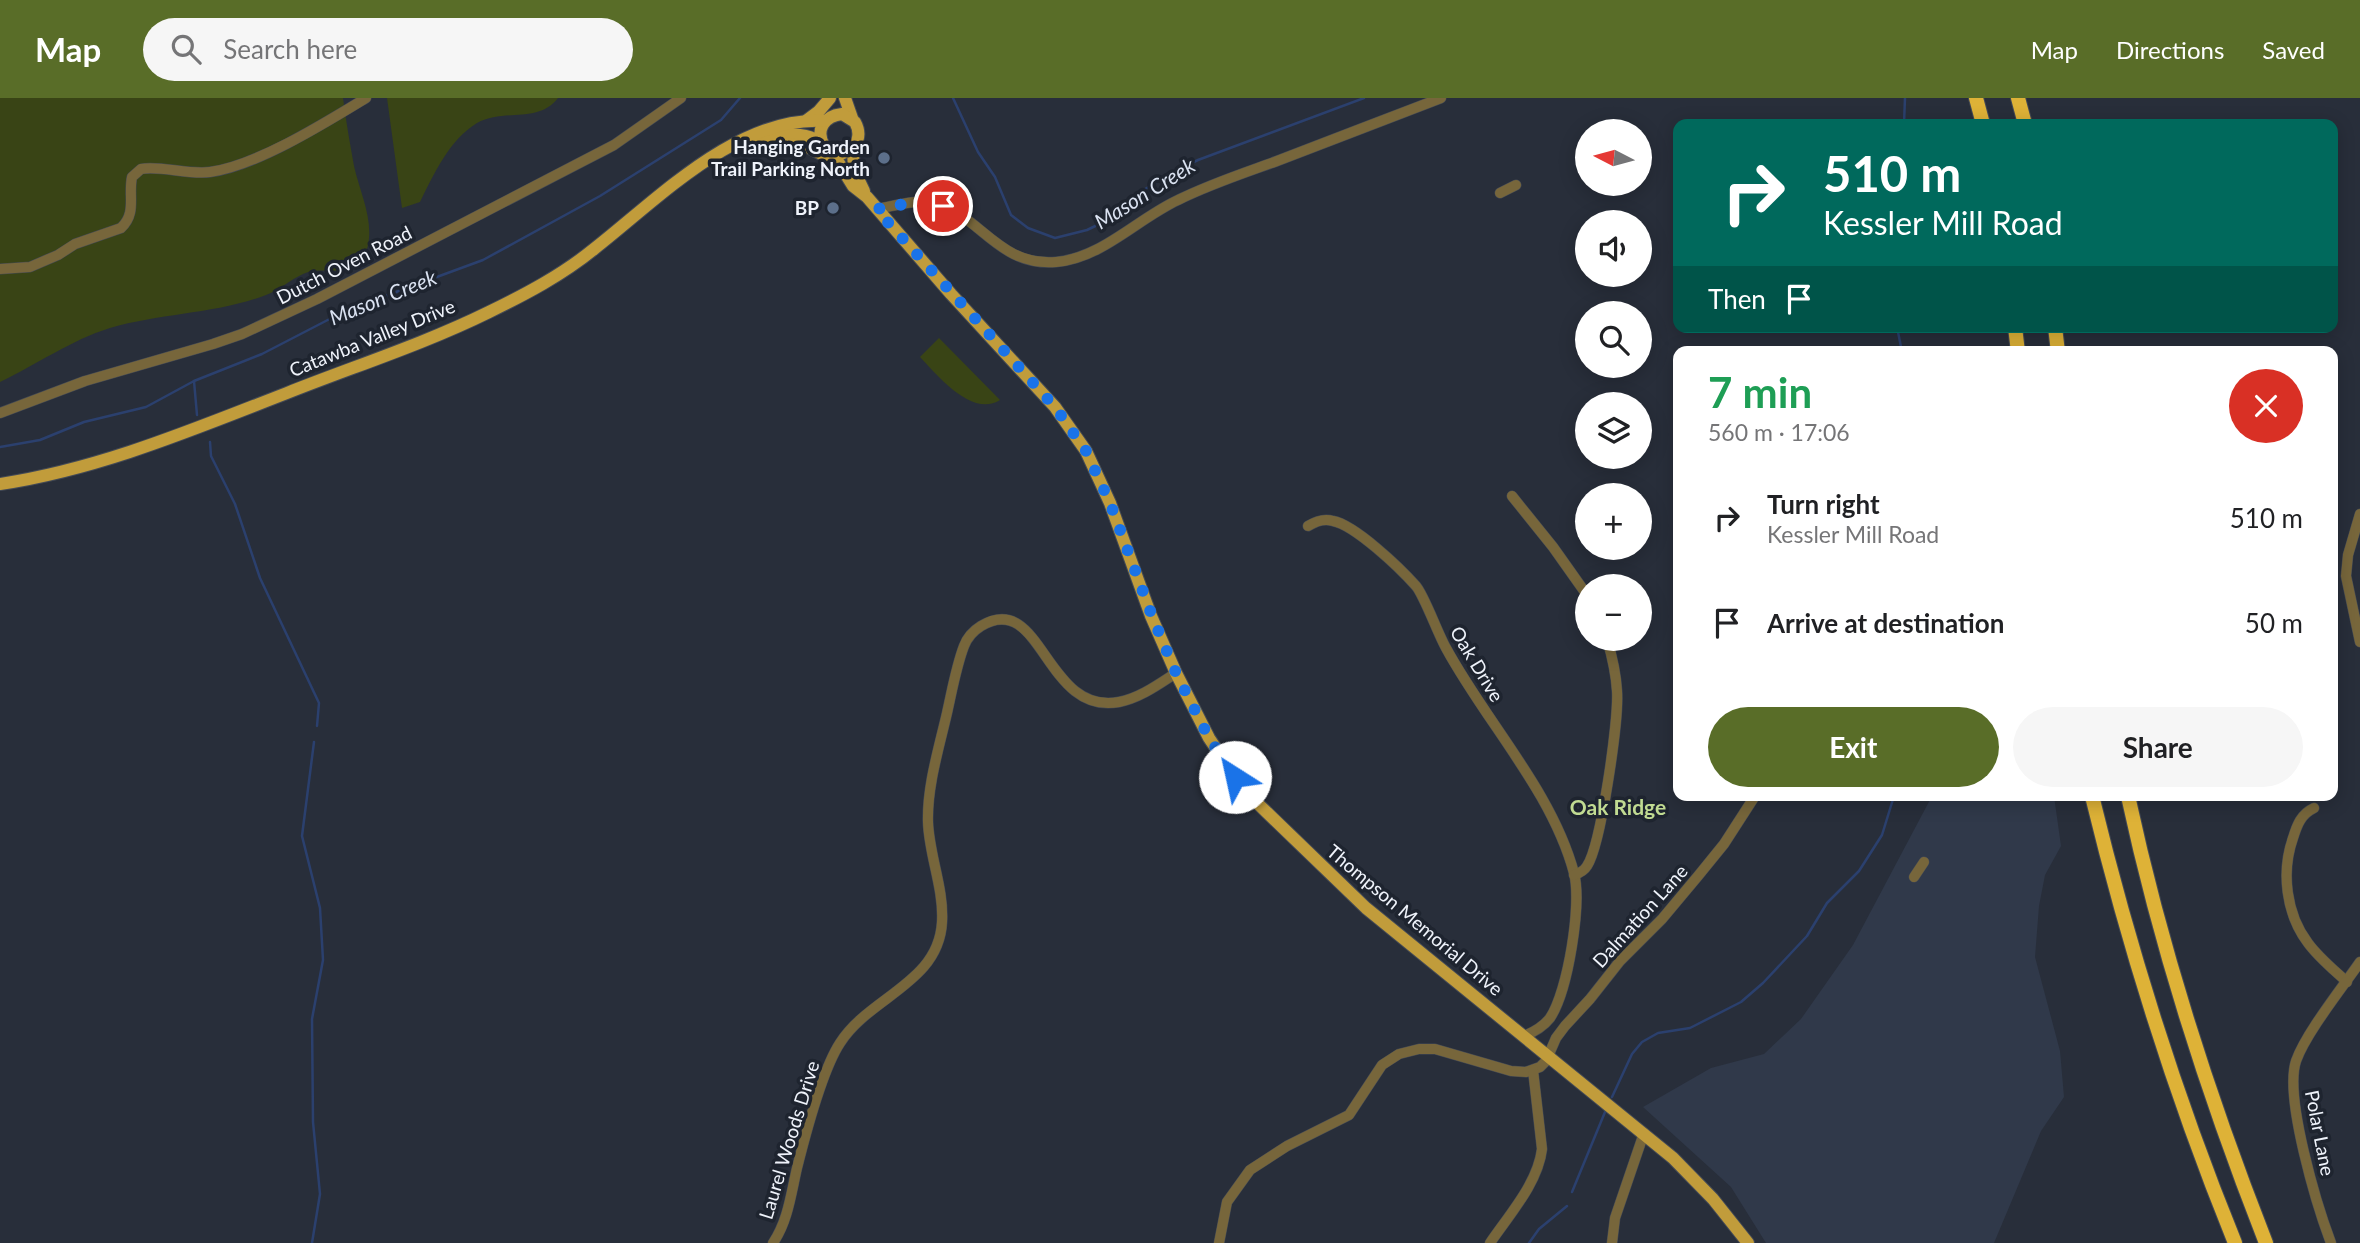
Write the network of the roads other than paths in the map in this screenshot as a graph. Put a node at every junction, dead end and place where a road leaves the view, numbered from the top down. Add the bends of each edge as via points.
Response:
1 (366, 98) edge
2 (681, 98) edge
3 (830, 98) edge
4 (836, 98) edge
5 (845, 98) edge
6 (1441, 98) edge
7 (1976, 98) edge
8 (2018, 98) edge
9 (828, 118) junction
10 (852, 118) junction
11 (1982, 119) edge
12 (2024, 119) edge
13 (807, 120) junction
14 (853, 148) junction
15 (722, 152) junction
16 (830, 152) junction
17 (1516, 185) dead end
18 (1500, 193) dead end
19 (867, 197) junction
20 (876, 209) junction
21 (0, 269) edge
22 (0, 413) edge
23 (0, 484) edge
24 (1512, 496) dead end
25 (2360, 514) edge
26 (1308, 526) dead end
27 (1575, 579) edge
28 (2360, 642) edge
29 (1609, 651) edge
30 (1176, 673) junction
31 (1752, 801) edge
32 (2093, 801) edge
33 (2129, 801) edge
34 (2314, 808) dead end
35 (1924, 863) dead end
36 (1574, 875) junction
37 (1914, 877) dead end
38 (2360, 962) edge
39 (2347, 982) junction
40 (1524, 1036) junction
41 (1549, 1056) junction
42 (1533, 1070) junction
43 (1644, 1133) junction
44 (773, 1243) edge
45 (1219, 1243) edge
46 (1490, 1243) edge
47 (1612, 1243) edge
48 (1748, 1243) edge
49 (2235, 1243) edge
50 (2266, 1243) edge
51 (2331, 1243) edge

1 - 21 street via 238,166 206,173 141,169 132,177 132,209 121,229 75,244 30,267
2 - 22 street, Dutch Oven Road via 583,162 280,317 213,344 85,381
3 - 13 main road
4 - 9 main road
5 - 10 main road
6 - 20 street via 1205,188 1155,212 1099,248 1057,262 1033,261 1005,250 954,211 933,203
7 - 11 highway
8 - 12 highway
9 - 10 main road via 842,114
9 - 13 main road, Catawba Valley Drive
9 - 16 main road via 820,134
10 - 14 main road via 859,134
13 - 15 main road, Catawba Valley Drive via 749,137
14 - 16 main road
14 - 19 main road, Thompson Memorial Drive via 854,170
15 - 16 main road, Catawba Valley Drive via 764,139 809,148 825,157
15 - 23 main road, Catawba Valley Drive via 671,184 558,275 488,313 170,438 62,472
16 - 19 main road, Thompson Memorial Drive via 853,186
17 - 18 street
19 - 20 main road, Thompson Memorial Drive
20 - 30 main road, Thompson Memorial Drive via 1071,428 1098,475
24 - 27 street
25 - 28 street via 2346,576
26 - 36 street, Oak Drive via 1329,520 1348,527 1418,587 1462,677 1541,799
29 - 36 street via 1618,693 1614,738 1589,864
30 - 40 main road, Thompson Memorial Drive via 1219,755 1252,798 1366,908
30 - 44 street, Laurel Woods Drive via 1128,699 1096,701 1073,691 1019,625 990,622 970,637 954,683 929,797 929,838 942,912 940,934 920,971 865,1014 834,1054 786,1218
31 - 41 street, Dalmation Lane via 1698,876 1560,1032
32 - 49 highway via 2159,1035
33 - 50 highway via 2182,1001
34 - 39 street via 2305,812 2297,825 2290,848 2289,900 2307,942
35 - 37 street
36 - 40 street, Oak Drive via 1576,909 1561,994 1543,1026
38 - 39 street, Polar Lane
39 - 51 street, Polar Lane via 2306,1041 2294,1072 2308,1167
40 - 41 main road, Thompson Memorial Drive
41 - 42 street, Dalmation Lane
41 - 43 main road, Thompson Memorial Drive
42 - 45 street via 1511,1071 1435,1049 1399,1054 1382,1065 1349,1115 1251,1170 1227,1202
42 - 46 street via 1541,1161
43 - 47 street via 1615,1218
43 - 48 main road, Thompson Memorial Drive via 1713,1199

